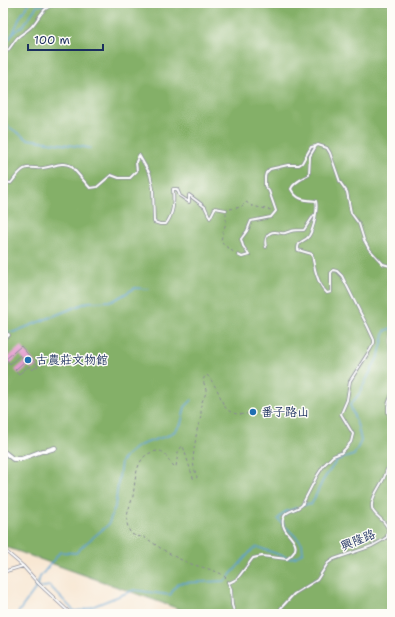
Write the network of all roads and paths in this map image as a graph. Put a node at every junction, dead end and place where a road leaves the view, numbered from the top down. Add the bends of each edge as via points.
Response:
1 (57, 3) edge
2 (3, 55) edge
3 (316, 146) junction
4 (3, 182) edge
5 (226, 210) junction
6 (276, 211) junction
7 (315, 214) junction
8 (266, 247) dead end
9 (238, 255) joint
10 (392, 265) edge
11 (8, 335) dead end
12 (3, 337) edge
13 (392, 394) edge
14 (253, 412) dead end
15 (392, 430) edge
16 (55, 448) dead end
17 (3, 451) edge
18 (392, 467) edge
19 (3, 549) edge
20 (23, 566) junction
21 (3, 572) edge
22 (225, 577) dead end
23 (71, 614) edge
24 (235, 614) edge
25 (277, 614) edge

1 - 2 lane via 45,9 32,27 18,37
3 - 6 lane via 311,147 299,165 270,168 266,173 264,186 269,191
3 - 7 lane via 310,156 309,175 292,185 291,189 298,198 316,201 318,206
3 - 10 lane via 327,148 330,153 340,182 347,192 351,213 359,224 369,249 382,264
4 - 5 lane via 11,183 24,169 68,164 90,188 97,187 111,175 130,178 137,171 136,162 139,155 150,174 154,222 166,224 170,218 173,210 173,189 177,189 180,196 189,202 189,195 205,207 210,218 215,208
5 - 6 path via 241,207 246,202 252,206
5 - 9 path via 221,240
6 - 9 lane via 271,217 251,221 241,239 249,256
7 - 8 lane via 304,230 269,233
7 - 24 lane via 312,230 306,239 299,242 298,250 312,254 318,278 328,293 331,292 333,270 342,276 374,344 350,381 347,400 341,414 353,434 351,442 324,465 299,508 287,512 283,518 284,528 296,549 287,559 262,556 253,558 236,579 229,582
11 - 12 street
13 - 15 lane via 388,412
14 - 22 path via 242,415 227,410 210,377 205,376 203,380 206,393 201,404 194,450 196,479 193,478 183,446 178,452 176,467 163,452 147,454 138,468 127,517 129,530 134,536 144,537 184,562 220,573
16 - 17 street via 21,459 13,459
18 - 25 lane, 興隆路 via 387,469 371,506 372,511 384,522 388,530 387,537 368,548 328,563 317,580 294,594
19 - 20 lane
20 - 21 lane
20 - 23 lane via 44,590

